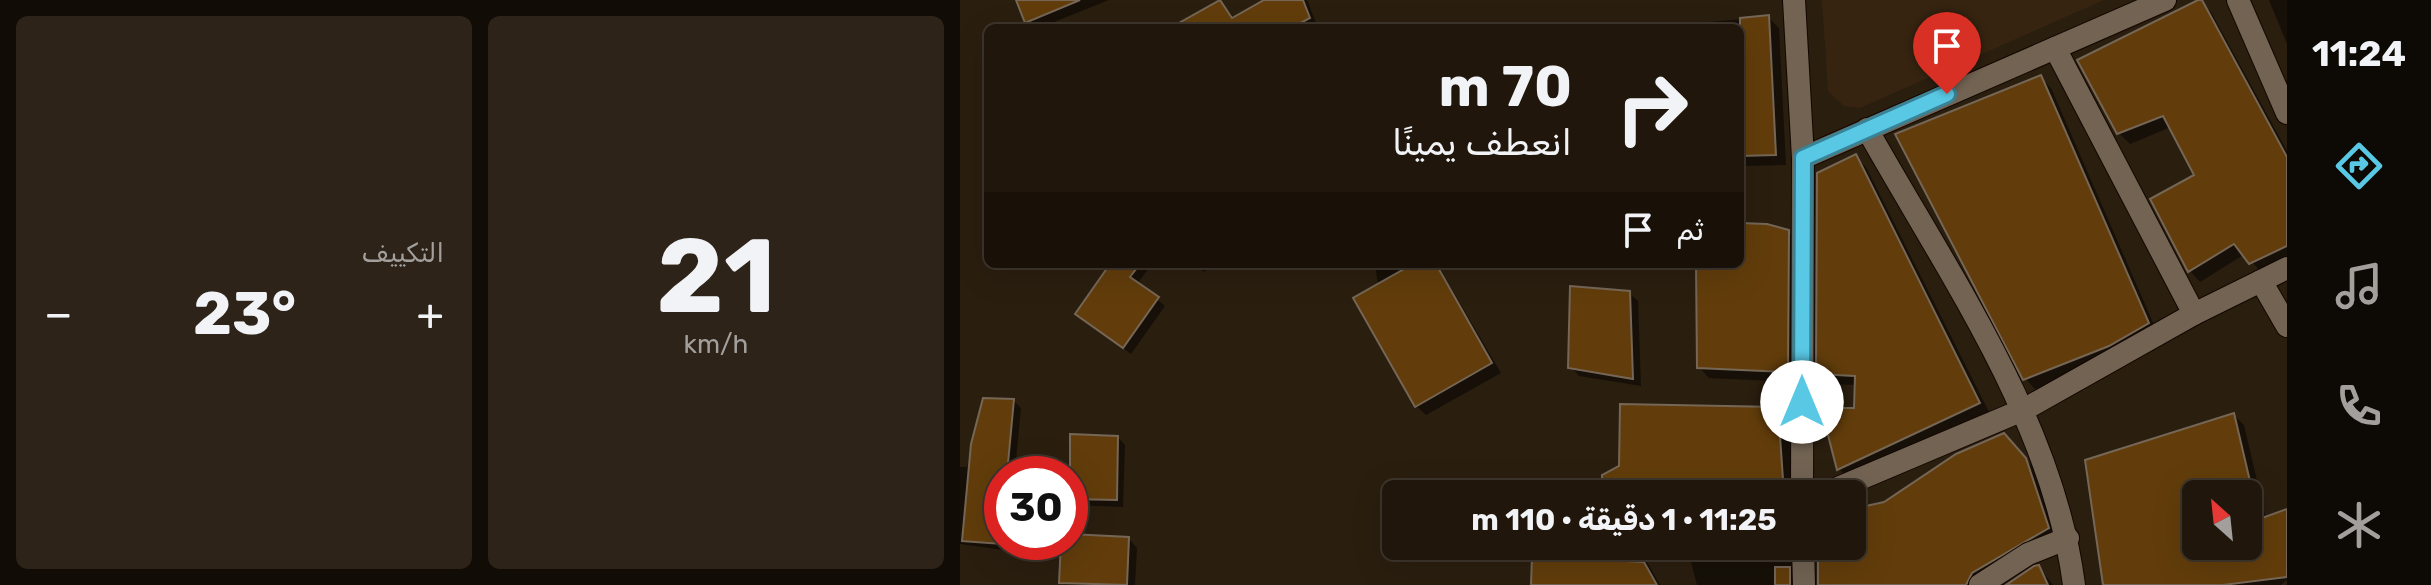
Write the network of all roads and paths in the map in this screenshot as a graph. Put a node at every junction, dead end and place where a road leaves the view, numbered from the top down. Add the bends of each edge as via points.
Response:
1 (2165, 0) edge
2 (2238, 0) edge
3 (1792, 1) edge
4 (2055, 48) junction
5 (2287, 113) edge
6 (1867, 129) junction
7 (1803, 158) junction
8 (2287, 268) edge
9 (2261, 281) junction
10 (2194, 314) junction
11 (2287, 326) edge
12 (2025, 409) junction
13 (1802, 480) edge
14 (1857, 480) edge
15 (2068, 538) junction
16 (1803, 560) edge
17 (1804, 585) edge
18 (1980, 585) edge
19 (2074, 585) edge

1 - 4 street
2 - 5 street
3 - 7 street
4 - 6 street
4 - 10 street
6 - 7 street
6 - 12 street
7 - 13 street
8 - 9 street
9 - 10 street
9 - 11 street
10 - 12 street
12 - 14 street
12 - 15 street
15 - 18 street via 2028,554
15 - 19 street
16 - 17 street

